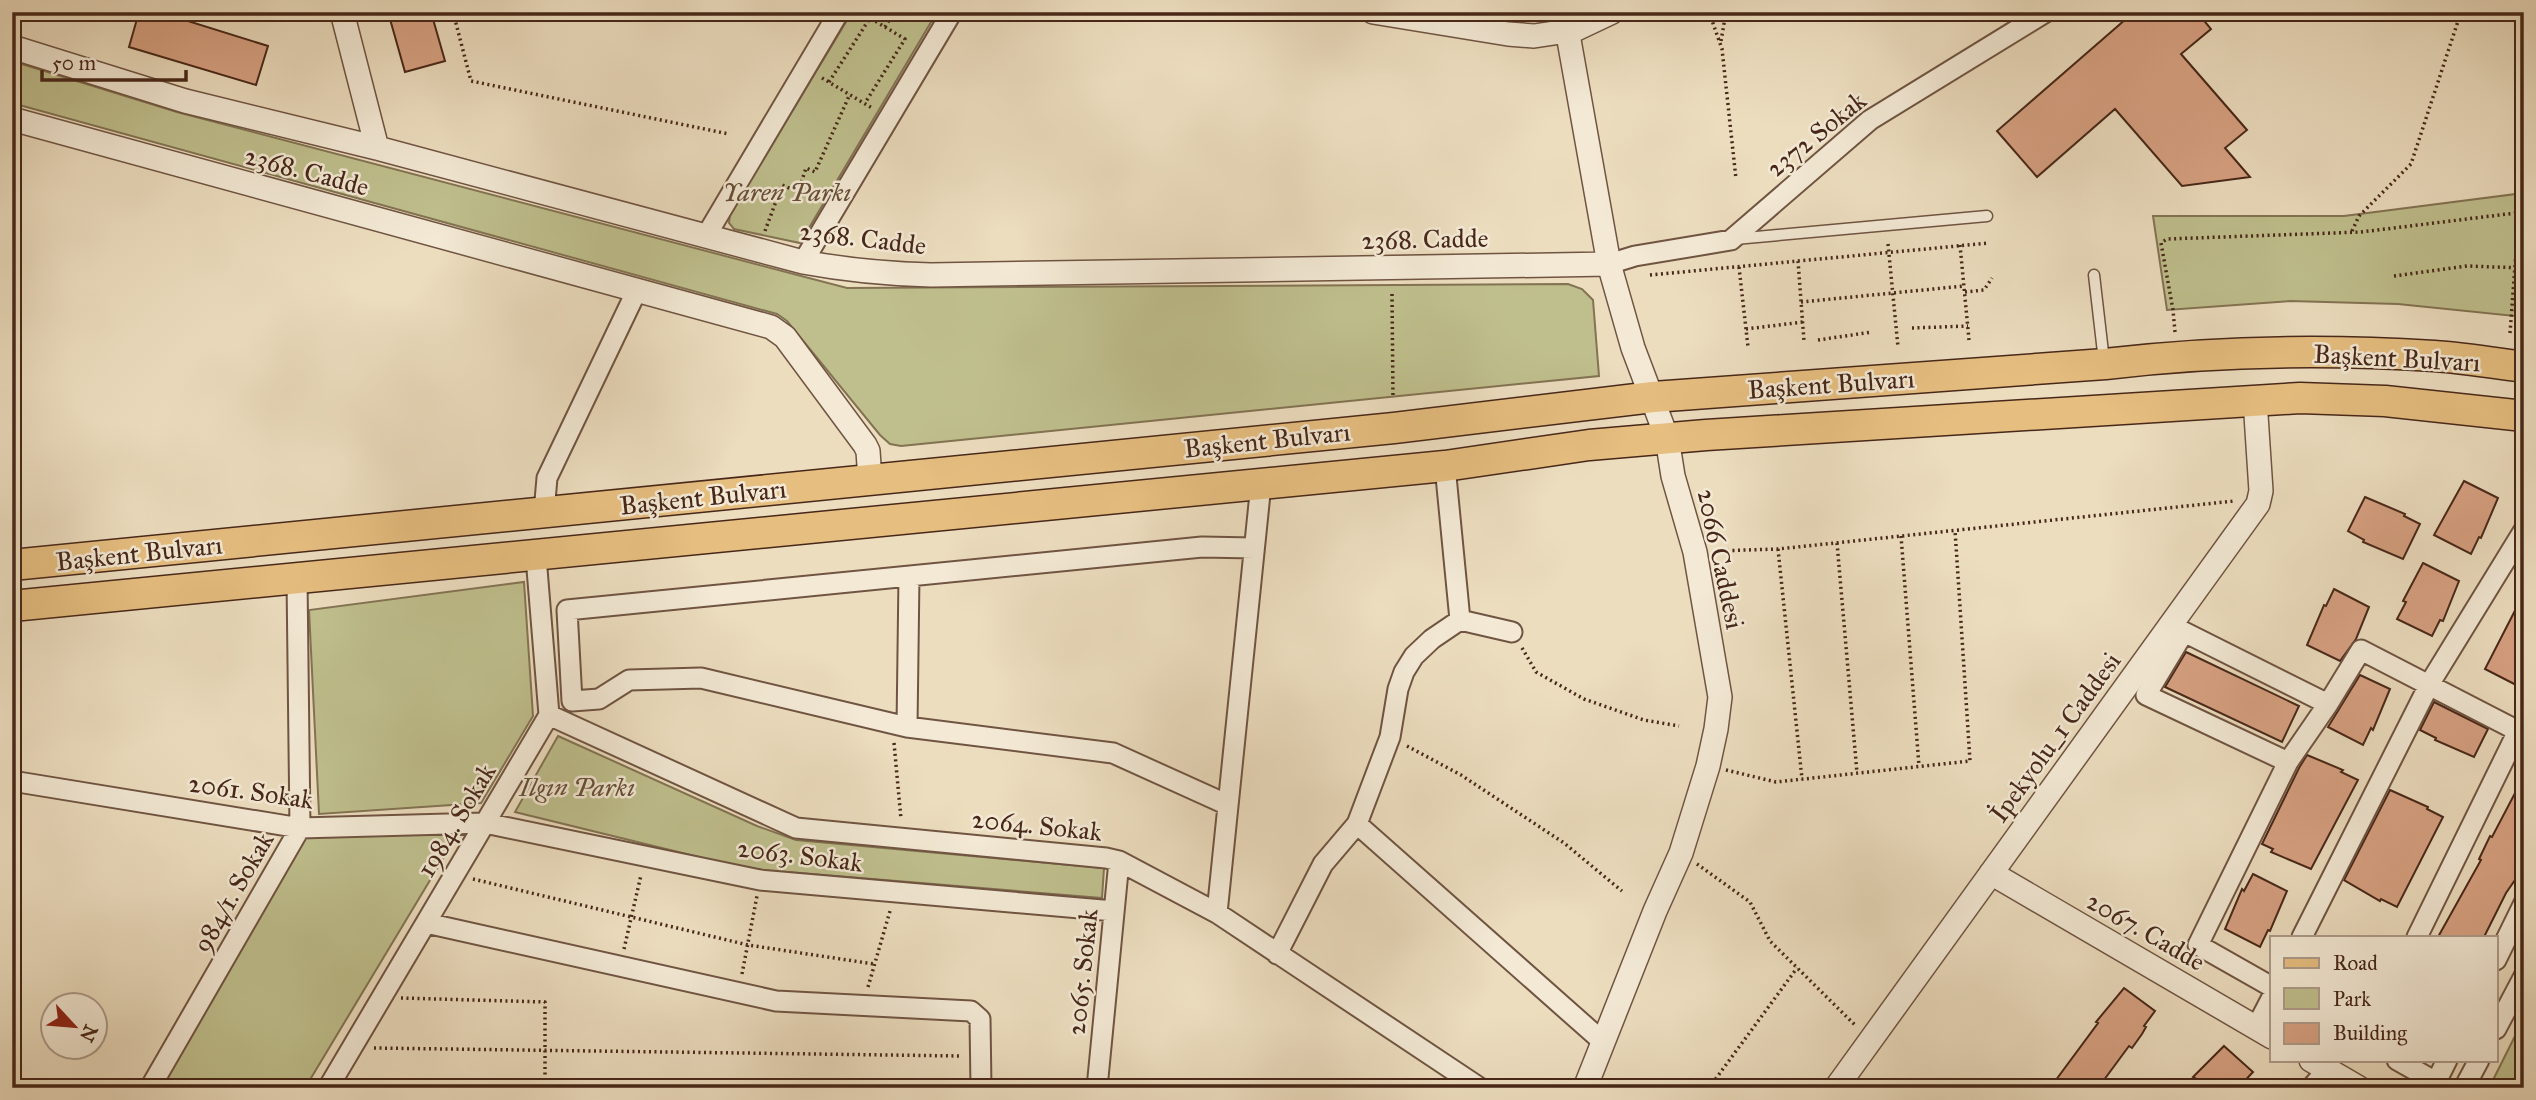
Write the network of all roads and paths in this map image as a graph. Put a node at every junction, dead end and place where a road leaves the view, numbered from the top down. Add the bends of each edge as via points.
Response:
1 (342, 12) edge
2 (453, 12) edge
3 (771, 12) edge
4 (839, 12) edge
5 (894, 12) edge
6 (952, 12) edge
7 (1373, 12) edge
8 (1612, 12) edge
9 (1709, 12) edge
10 (1726, 12) edge
11 (2046, 12) edge
12 (2461, 12) edge
13 (800, 16) dead end
14 (1565, 22) edge
15 (885, 27) junction
16 (1720, 43) junction
17 (12, 47) edge
18 (806, 68) junction
19 (829, 82) junction
20 (850, 94) junction
21 (865, 103) junction
22 (889, 118) junction
23 (12, 119) edge
24 (729, 134) dead end
25 (377, 148) junction
26 (1736, 179) dead end
27 (2522, 214) edge
28 (1987, 216) dead end
29 (2351, 232) junction
30 (706, 236) junction
31 (1731, 240) junction
32 (1989, 243) dead end
33 (1888, 244) dead end
34 (1961, 245) junction
35 (759, 250) junction
36 (1889, 251) junction
37 (1798, 261) junction
38 (803, 262) junction
39 (1609, 264) junction
40 (1739, 267) junction
41 (2515, 267) junction
42 (2524, 268) edge
43 (2094, 275) dead end
44 (1639, 276) dead end
45 (2394, 276) dead end
46 (1992, 278) dead end
47 (1964, 286) junction
48 (637, 290) junction
49 (1965, 292) junction
50 (1893, 293) junction
51 (1392, 294) dead end
52 (1801, 302) junction
53 (1803, 322) junction
54 (1968, 326) junction
55 (1912, 328) dead end
56 (1746, 329) junction
57 (1872, 332) dead end
58 (2510, 333) dead end
59 (1969, 340) dead end
60 (1804, 341) dead end
61 (1818, 341) dead end
62 (1748, 347) dead end
63 (1898, 347) dead end
64 (2177, 355) junction
65 (2105, 364) junction
66 (2524, 367) edge
67 (1393, 397) dead end
68 (1653, 397) junction
69 (2255, 400) junction
70 (2524, 416) edge
71 (1667, 438) junction
72 (1445, 466) junction
73 (870, 480) junction
74 (1261, 484) junction
75 (2260, 498) junction
76 (544, 512) junction
77 (1955, 530) junction
78 (2524, 530) edge
79 (1901, 536) junction
80 (1837, 543) junction
81 (1254, 548) junction
82 (1779, 549) junction
83 (1695, 552) junction
84 (536, 557) junction
85 (12, 565) edge
86 (909, 576) junction
87 (297, 579) junction
88 (12, 606) edge
89 (1460, 620) junction
90 (1512, 632) joint
91 (2430, 683) junction
92 (2328, 704) junction
93 (549, 715) junction
94 (900, 725) junction
95 (1679, 726) dead end
96 (2521, 729) edge
97 (1390, 737) junction
98 (2288, 762) junction
99 (1708, 766) junction
100 (1919, 766) junction
101 (1857, 773) junction
102 (1802, 779) junction
103 (12, 781) edge
104 (1228, 805) junction
105 (485, 823) junction
106 (1357, 824) junction
107 (300, 828) junction
108 (903, 838) junction
109 (1681, 853) junction
110 (646, 856) junction
111 (1119, 861) junction
112 (1991, 873) junction
113 (454, 875) junction
114 (760, 880) junction
115 (1622, 891) dead end
116 (896, 892) junction
117 (2524, 903) edge
118 (1114, 911) junction
119 (1217, 913) junction
120 (631, 918) junction
121 (426, 922) junction
122 (2303, 936) edge
123 (2418, 936) edge
124 (748, 946) junction
125 (1277, 954) junction
126 (2498, 956) edge
127 (874, 964) junction
128 (620, 966) junction
129 (1797, 968) junction
130 (2524, 976) edge
131 (2270, 986) edge
132 (739, 992) junction
133 (381, 998) junction
134 (862, 1005) junction
135 (2270, 1006) edge
136 (2498, 1025) edge
137 (2264, 1032) edge
138 (1870, 1040) junction
139 (1602, 1041) junction
140 (351, 1048) junction
141 (545, 1051) junction
142 (981, 1057) junction
143 (2401, 1062) edge
144 (2446, 1062) edge
145 (2478, 1062) edge
146 (2320, 1065) edge
147 (150, 1088) edge
148 (328, 1088) edge
149 (545, 1088) edge
150 (981, 1088) edge
151 (1097, 1088) edge
152 (1480, 1088) edge
153 (1585, 1088) edge
154 (1709, 1088) edge
155 (1836, 1088) edge
156 (2311, 1088) edge
157 (2359, 1088) edge
158 (2464, 1088) edge

1 - 25 street
2 - 24 path via 471,81
3 - 13 path
4 - 18 street
5 - 15 path
6 - 22 street
7 - 14 street via 1534,36
8 - 14 street
9 - 16 path
10 - 16 path
11 - 31 street, 2372 Sokak via 1870,120
12 - 29 path via 2411,164 2359,216
14 - 39 street, 2066 Caddesi
15 - 19 path via 870,18
15 - 21 path via 905,39
16 - 26 path
17 - 25 street, 2368. Cadde via 185,101
18 - 19 path
18 - 30 street
19 - 20 path
20 - 21 path
20 - 35 path via 815,172 806,168 798,192 782,186
21 - 22 path
22 - 38 street
23 - 48 street, 2368. Cadde
25 - 30 street, 2368. Cadde
27 - 29 path
27 - 41 path
28 - 31 lane
29 - 64 path via 2167,239 2161,243
30 - 35 street, 2368. Cadde
31 - 39 street
32 - 34 path
33 - 36 path
34 - 36 path
34 - 47 path
35 - 38 street, 2368. Cadde
36 - 37 path
36 - 50 path
37 - 40 path
37 - 52 path
38 - 39 street, 2368. Cadde via 865,272 931,275
39 - 68 street, 2066 Caddesi via 1633,348
40 - 44 path
40 - 56 path
41 - 42 path
41 - 45 path via 2467,266
41 - 58 path
43 - 65 lane
46 - 49 path via 1984,289
47 - 49 path
47 - 50 path
48 - 73 street, 2368. Cadde via 779,331 865,445
48 - 76 street via 547,478
49 - 54 path
50 - 52 path
50 - 63 path
51 - 67 path
52 - 53 path
53 - 56 path
53 - 60 path
54 - 55 path
54 - 59 path
56 - 62 path
57 - 61 path
64 - 65 main road, Başkent Bulvarı
64 - 66 main road, Başkent Bulvarı via 2363,353
65 - 68 main road, Başkent Bulvarı
68 - 71 street, 2066 Caddesi
68 - 73 main road, Başkent Bulvarı via 1394,428
69 - 70 main road, Başkent Bulvarı via 2385,401
69 - 71 main road, Başkent Bulvarı
69 - 75 street
71 - 72 main road, Başkent Bulvarı
71 - 83 street, 2066 Caddesi
72 - 74 main road, Başkent Bulvarı
72 - 89 street
73 - 76 main road, Başkent Bulvarı
74 - 81 street
74 - 84 main road, Başkent Bulvarı
75 - 77 path
75 - 112 street, İpekyolu_1 Caddesi
76 - 85 main road, Başkent Bulvarı
77 - 79 path
77 - 100 path via 1970,761
78 - 91 street
79 - 80 path
79 - 100 path
80 - 82 path
80 - 101 path
81 - 86 street via 1202,547
81 - 104 street
82 - 83 path
82 - 102 path
83 - 99 street, 2066 Caddesi via 1720,697
84 - 87 main road, Başkent Bulvarı
84 - 93 street
86 - 94 street
86 - 94 street via 567,610 572,702 599,699 629,680 701,678
87 - 88 main road, Başkent Bulvarı
87 - 107 street, 984/1. Sokak
89 - 90 street
89 - 97 street via 1432,639 1404,672
90 - 95 path via 1536,672 1584,699 1644,720
91 - 92 street via 2361,650
91 - 96 street
91 - 122 street
92 - 98 street
92 - 98 street via 2184,632 2146,695
93 - 105 street, 1984. Sokak
93 - 108 street, 2064. Sokak via 796,828
94 - 104 street via 1113,753
94 - 108 path
96 - 123 street
97 - 106 street
97 - 115 path via 1461,775 1564,843
98 - 131 street via 2198,945
99 - 102 path via 1776,782
99 - 109 street, 2066 Caddesi
100 - 101 path
101 - 102 path
103 - 107 street, 2061. Sokak
104 - 119 street
105 - 107 street, 2061. Sokak
105 - 110 street, 2063. Sokak
105 - 113 street, 1984. Sokak
106 - 125 street via 1323,864
106 - 139 street
107 - 147 street, 984/1. Sokak
108 - 111 street, 2064. Sokak
109 - 129 path via 1750,902 1770,941
109 - 139 street, 2066 Caddesi
110 - 114 street, 2063. Sokak
110 - 120 path
111 - 118 street, 2065. Sokak
111 - 119 street, 2064. Sokak
112 - 137 street, 2067. Cadde
112 - 138 street, İpekyolu_1 Caddesi
113 - 120 path
113 - 121 street, 1984. Sokak
114 - 116 street, 2063. Sokak
114 - 124 path
116 - 118 street, 2063. Sokak
116 - 127 path
117 - 126 street
118 - 151 street, 2065. Sokak
119 - 125 street, 2064. Sokak
120 - 124 path
120 - 128 path
121 - 128 street
121 - 133 street, 1984. Sokak
124 - 127 path
124 - 132 path
125 - 152 street, 2064. Sokak
127 - 134 path
128 - 132 street
129 - 138 path
129 - 154 path
130 - 136 street
132 - 134 street via 776,1001
133 - 140 street, 1984. Sokak
133 - 141 path via 545,1002
134 - 142 street via 971,1011 980,1019
135 - 137 street
138 - 155 street, İpekyolu_1 Caddesi
139 - 153 street, 2066 Caddesi
140 - 141 path
140 - 148 street, 1984. Sokak
141 - 142 path
141 - 149 path
142 - 150 street
143 - 144 street via 2436,1082
145 - 158 street
146 - 156 street
146 - 157 street

